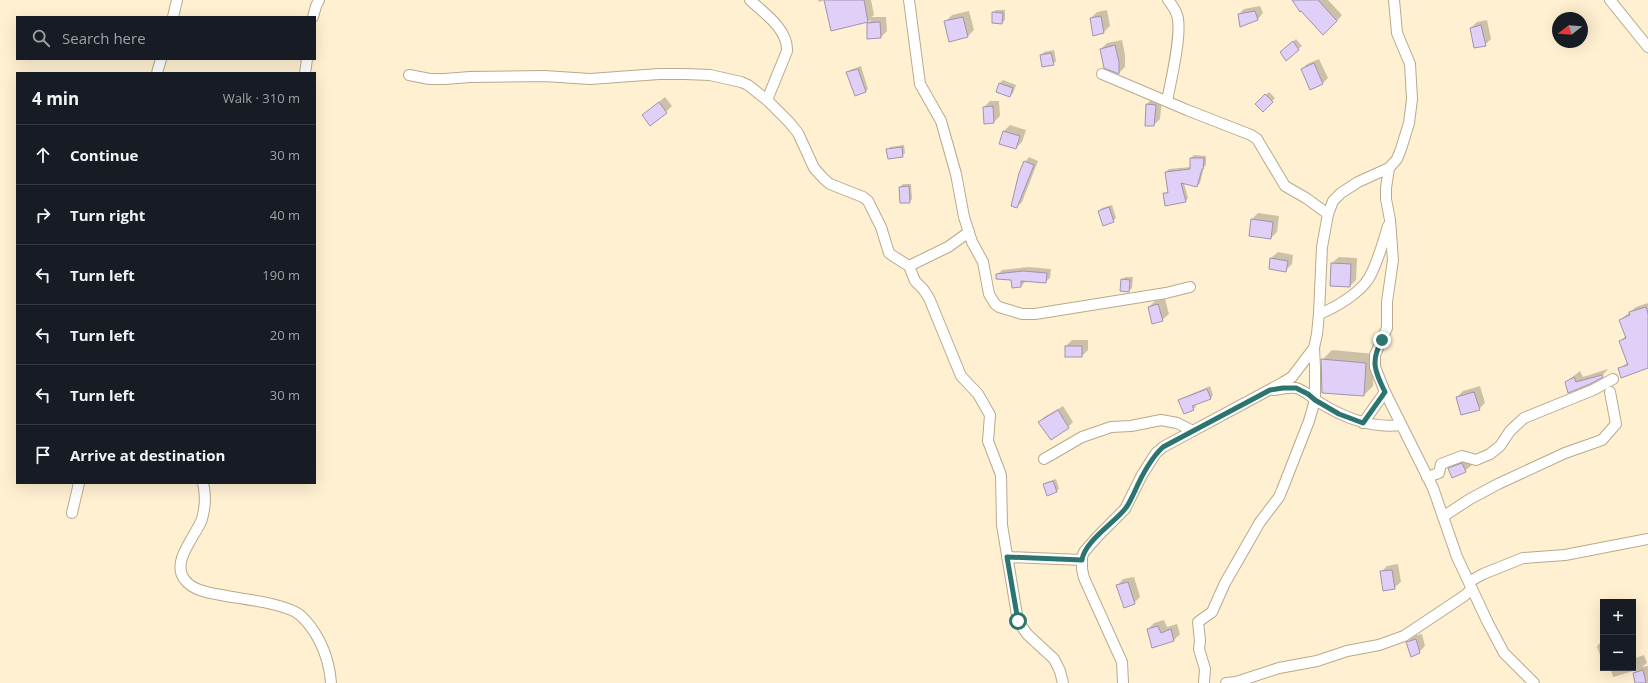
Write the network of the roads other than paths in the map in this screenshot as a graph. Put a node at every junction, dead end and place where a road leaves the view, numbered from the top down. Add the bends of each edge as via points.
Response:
1 (177, 0) edge
2 (319, 0) edge
3 (750, 0) edge
4 (909, 0) edge
5 (1168, 0) edge
6 (1394, 0) edge
7 (1610, 0) edge
8 (173, 16) edge
9 (313, 16) edge
10 (1648, 47) edge
11 (161, 60) edge
12 (307, 60) edge
13 (158, 72) edge
14 (305, 72) edge
15 (1102, 74) dead end
16 (409, 75) dead end
17 (767, 100) junction
18 (1167, 101) junction
19 (1389, 168) junction
20 (1328, 214) junction
21 (1390, 220) junction
22 (969, 232) junction
23 (909, 266) junction
24 (1190, 287) dead end
25 (1319, 314) junction
26 (1314, 348) junction
27 (1613, 379) dead end
28 (1270, 390) junction
29 (1385, 392) junction
30 (1610, 392) dead end
31 (1315, 400) junction
32 (1363, 423) junction
33 (1401, 425) junction
34 (1193, 431) junction
35 (1044, 459) dead end
36 (1427, 477) junction
37 (79, 484) edge
38 (203, 484) edge
39 (72, 513) dead end
40 (1444, 516) junction
41 (1648, 540) edge
42 (1007, 557) junction
43 (1082, 560) junction
44 (1470, 586) junction
45 (331, 683) edge
46 (1063, 683) edge
47 (1123, 683) edge
48 (1204, 683) edge
49 (1226, 683) edge
50 (1534, 683) edge

1 - 8 street
2 - 9 street
3 - 17 street via 769,17 788,44
4 - 22 street via 920,84 941,121
5 - 18 street via 1175,9 1178,26
6 - 19 street via 1397,33 1410,64 1412,99 1409,123 1401,149
7 - 10 street
11 - 13 street
12 - 14 street
15 - 18 street
16 - 17 street via 445,80 544,76 590,80 658,74 710,74 748,85
17 - 23 street via 798,133 814,168 824,179 868,201 881,227 889,253
18 - 20 street via 1252,135 1257,139 1285,186
19 - 20 street via 1341,193 1333,201
19 - 21 street via 1386,188
20 - 25 street via 1322,247
21 - 25 street via 1379,257 1368,279 1333,309
21 - 29 street via 1392,260 1387,328 1375,354 1375,367
22 - 23 street via 948,247
22 - 24 street via 982,262 992,300 999,307 1009,311 1022,314 1050,313
23 - 42 street via 914,281 929,298 961,376 978,394 990,415 988,441 1002,475 1002,525
25 - 26 street
26 - 28 street via 1292,377
26 - 31 street
27 - 36 street via 1593,390 1524,418 1490,454 1476,460 1462,456 1441,464 1439,473
28 - 31 street via 1296,388
28 - 34 street
29 - 32 street
29 - 33 street
30 - 40 street via 1616,424 1602,440 1565,453 1498,484
31 - 32 street via 1339,414
31 - 48 street via 1279,497 1260,522 1225,583 1212,612 1198,622 1199,649 1205,669
32 - 33 street via 1379,426
33 - 36 street
34 - 35 street via 1177,423 1161,420 1136,426 1111,427 1082,436
34 - 43 street via 1156,453 1126,509 1084,552
36 - 40 street
37 - 39 street
38 - 45 street via 205,503 202,519 181,559 184,580 195,588 209,593 278,605 299,614 313,629 325,652
40 - 44 street via 1457,557
41 - 44 street via 1565,555 1523,558 1483,574
42 - 43 street
42 - 46 street via 1018,621 1026,634 1054,659
43 - 47 street via 1082,573 1122,662
44 - 49 street via 1464,596 1404,636 1380,646 1347,651
44 - 50 street via 1504,653

